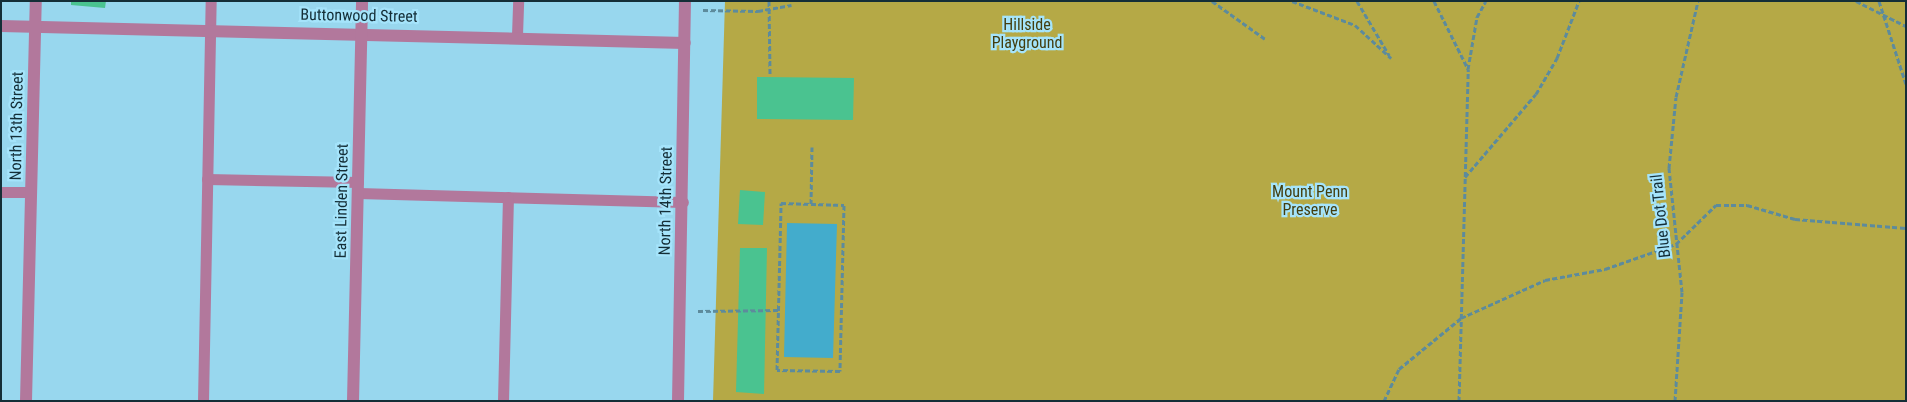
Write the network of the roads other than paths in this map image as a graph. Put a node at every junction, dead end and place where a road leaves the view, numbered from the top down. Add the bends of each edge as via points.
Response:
1 (36, 1) edge
2 (211, 1) edge
3 (362, 1) edge
4 (518, 1) edge
5 (685, 1) edge
6 (1, 26) edge
7 (35, 27) junction
8 (211, 30) junction
9 (362, 33) junction
10 (517, 35) junction
11 (685, 43) junction
12 (207, 178) junction
13 (358, 187) junction
14 (1, 192) edge
15 (31, 192) junction
16 (508, 197) junction
17 (683, 202) junction
18 (26, 401) edge
19 (203, 401) edge
20 (354, 401) edge
21 (503, 401) edge
22 (678, 401) edge

1 - 7 street, North 13th Street
2 - 8 lane
3 - 9 street, East Linden Street
4 - 10 lane
5 - 11 street, North 14th Street
6 - 7 street, Buttonwood Street
7 - 8 street, Buttonwood Street
7 - 15 street, North 13th Street
8 - 9 street, Buttonwood Street
8 - 12 lane
9 - 10 street, Buttonwood Street
9 - 13 street, East Linden Street
10 - 11 street, Buttonwood Street
11 - 17 street, North 14th Street
12 - 13 lane
12 - 19 lane
13 - 16 lane
13 - 20 street, East Linden Street
14 - 15 lane
15 - 18 street, North 13th Street
16 - 17 lane
16 - 21 lane
17 - 22 street, North 14th Street

